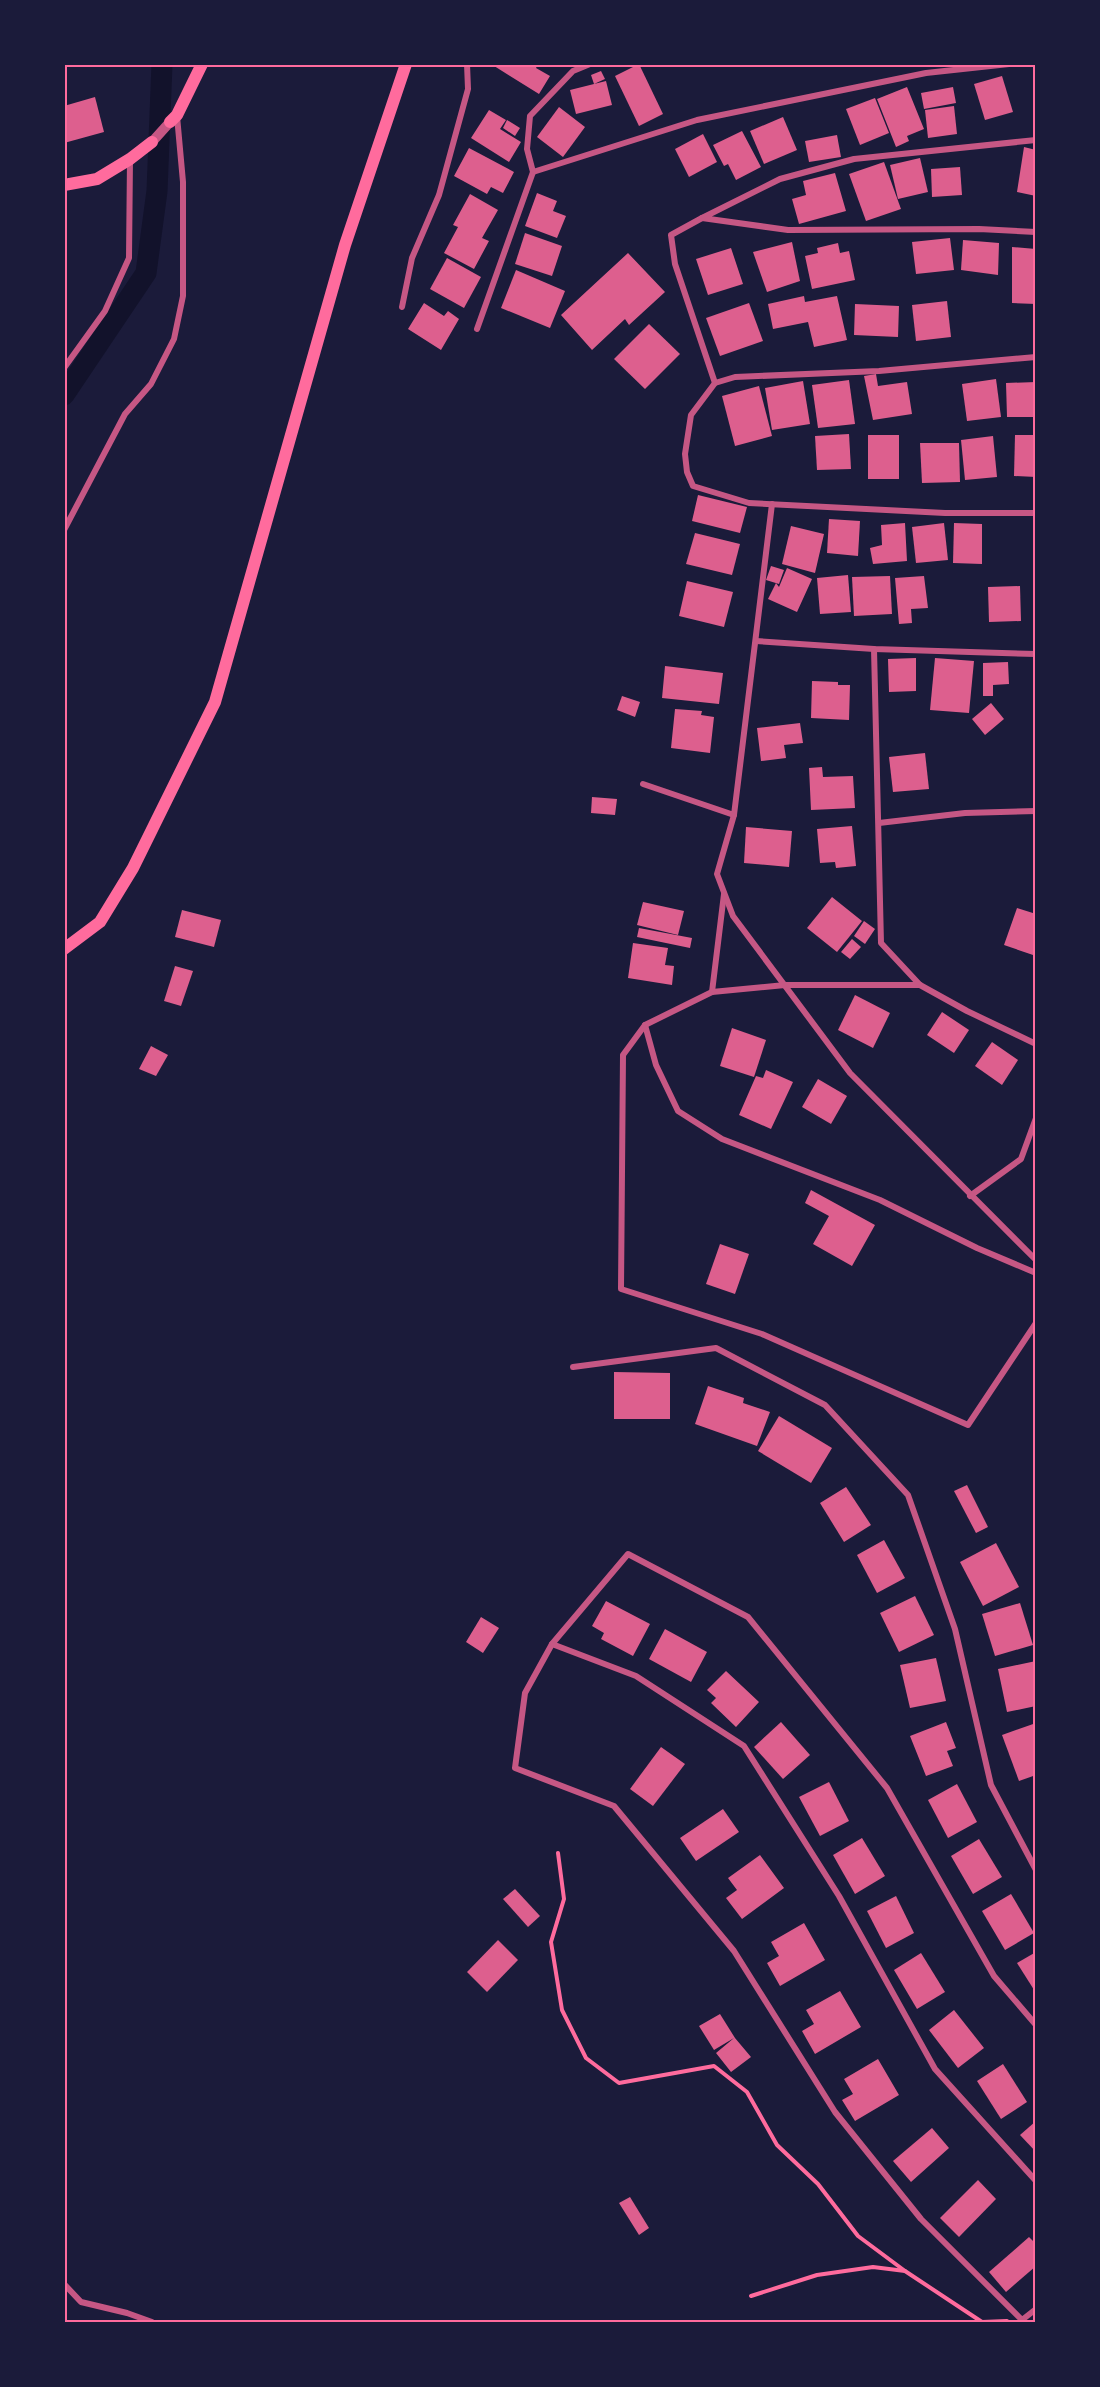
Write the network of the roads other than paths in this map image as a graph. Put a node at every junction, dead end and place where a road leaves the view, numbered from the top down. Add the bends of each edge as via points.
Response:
1 (202, 64) edge
2 (406, 64) edge
3 (467, 64) edge
4 (590, 64) edge
5 (1009, 64) edge
6 (173, 119) junction
7 (1035, 140) edge
8 (152, 142) joint
9 (130, 159) junction
10 (533, 172) junction
11 (64, 185) edge
12 (702, 218) junction
13 (1035, 232) edge
14 (402, 307) dead end
15 (477, 329) dead end
16 (1035, 357) edge
17 (64, 368) edge
18 (715, 383) junction
19 (772, 504) junction
20 (1035, 513) edge
21 (64, 530) edge
22 (756, 641) junction
23 (874, 649) junction
24 (1035, 654) edge
25 (643, 784) dead end
26 (1035, 811) edge
27 (734, 815) junction
28 (879, 823) junction
29 (724, 890) junction
30 (64, 949) edge
31 (920, 985) junction
32 (785, 986) junction
33 (712, 993) junction
34 (645, 1025) junction
35 (1035, 1044) edge
36 (1035, 1118) edge
37 (970, 1196) junction
38 (1035, 1260) edge
39 (1035, 1273) edge
40 (1035, 1323) edge
41 (573, 1367) dead end
42 (552, 1644) junction
43 (1035, 1870) edge
44 (1035, 2025) edge
45 (1035, 2181) edge
46 (64, 2284) edge
47 (1035, 2309) edge
48 (152, 2322) edge

1 - 6 main road
2 - 30 main road via 345,245 215,702 133,868 100,922
3 - 14 street via 468,88 440,195 412,258
4 - 10 street via 573,71 530,116 527,149
5 - 10 street via 926,74 697,120
6 - 8 street
6 - 21 street via 183,182 183,296 174,339 151,384 125,414
7 - 12 street via 854,159 780,180
8 - 9 main road
9 - 11 main road via 97,179
9 - 17 street via 129,258 105,311
10 - 15 street
12 - 13 street via 788,230
12 - 18 street via 671,235 675,264
16 - 18 street via 879,371 735,377
18 - 19 street via 691,415 685,454 693,486 749,503
19 - 20 street via 945,513
19 - 22 street
22 - 23 street
22 - 27 street
23 - 24 street
23 - 28 street
25 - 27 street
26 - 28 street via 965,813
27 - 29 street via 717,874
28 - 31 street via 881,943
29 - 32 street via 733,916
29 - 33 street
31 - 32 street
31 - 35 street
32 - 33 street
32 - 37 street via 849,1073
33 - 34 street
34 - 39 street via 656,1065 678,1111 723,1139 880,1200
34 - 40 street via 623,1055 621,1289 762,1334 968,1425
36 - 37 street via 1021,1159
37 - 38 street
41 - 43 street via 716,1348 825,1405 833,1413 908,1495 955,1629 990,1785
42 - 44 street via 628,1554 747,1617 887,1788 994,1976
42 - 45 street via 636,1676 744,1746 839,1896 935,2069
42 - 47 street via 525,1693 515,1768 614,1806 734,1951 835,2112 921,2219 1022,2320
46 - 48 street via 81,2302

